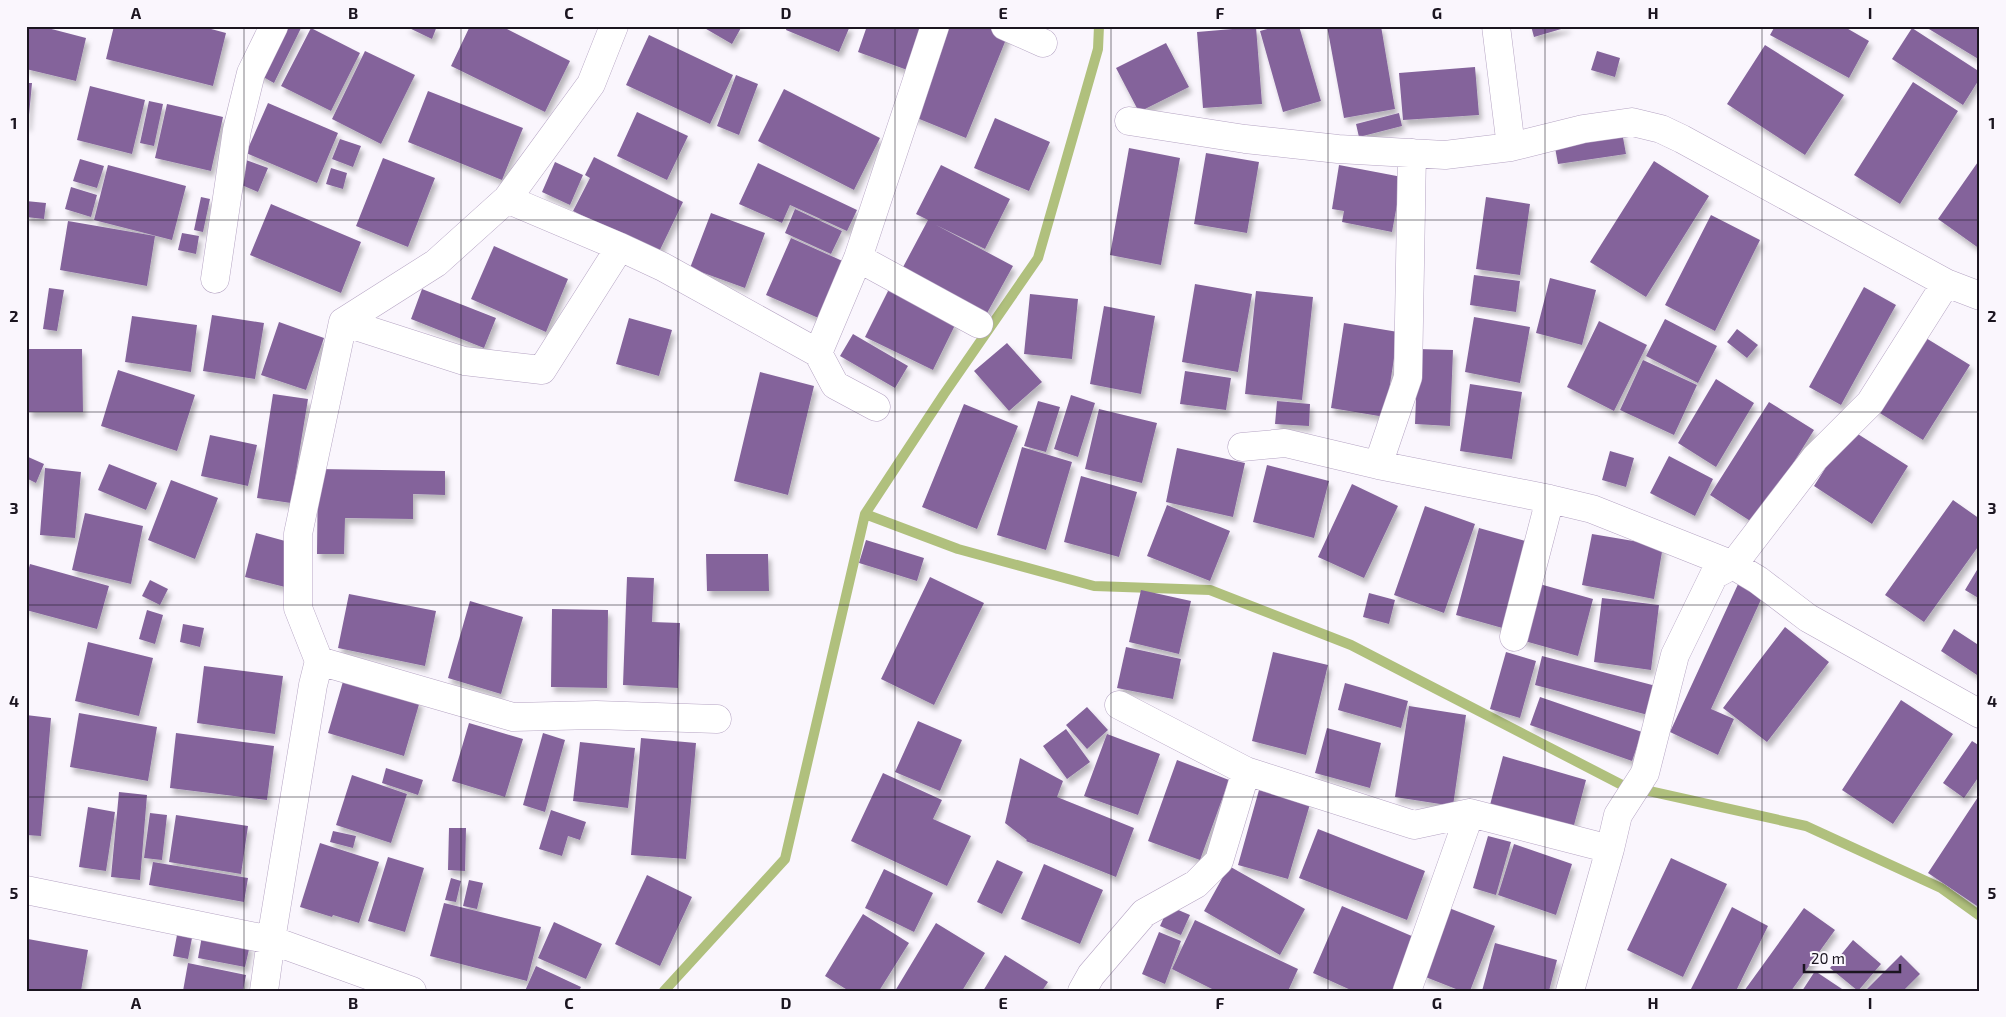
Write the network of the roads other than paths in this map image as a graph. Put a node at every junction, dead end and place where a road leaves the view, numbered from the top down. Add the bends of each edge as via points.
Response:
1 (274, 26) edge
2 (614, 26) edge
3 (935, 26) edge
4 (1004, 26) edge
5 (1496, 26) edge
6 (1042, 43) dead end
7 (1129, 121) dead end
8 (1511, 147) junction
9 (1412, 153) junction
10 (507, 199) junction
11 (620, 247) junction
12 (858, 258) junction
13 (215, 279) dead end
14 (1946, 283) junction
15 (1980, 296) edge
16 (343, 322) junction
17 (979, 324) dead end
18 (818, 353) junction
19 (876, 407) dead end
20 (1242, 447) dead end
21 (1378, 465) junction
22 (1550, 499) junction
23 (1733, 565) junction
24 (1514, 637) dead end
25 (319, 661) junction
26 (1120, 705) dead end
27 (1980, 714) edge
28 (717, 719) dead end
29 (1246, 771) junction
30 (1470, 813) junction
31 (1610, 849) junction
32 (26, 890) edge
33 (271, 940) junction
34 (264, 991) edge
35 (412, 991) edge
36 (1082, 991) edge
37 (1407, 991) edge
38 (1570, 991) edge

1 - 13 street via 251,73 237,130
2 - 10 street via 591,84
3 - 12 street
4 - 6 street
5 - 8 street
7 - 9 street via 1338,150
8 - 9 street via 1445,155
8 - 14 street via 1632,122 1660,129
9 - 21 street via 1408,377
10 - 11 street
10 - 16 street via 436,263
11 - 16 street via 542,370 464,361
11 - 18 street via 663,267
12 - 17 street
12 - 18 street
14 - 15 street
14 - 23 street via 1870,403 1815,458
16 - 25 street via 298,534 298,608
18 - 19 street via 835,385
20 - 21 street via 1285,443
21 - 22 street
22 - 23 street via 1592,509
22 - 24 street
23 - 27 street via 1808,618
23 - 31 street via 1714,575 1675,655 1645,773 1618,815
25 - 28 street via 513,717 596,715
25 - 33 street
26 - 29 street
29 - 30 street via 1414,825
29 - 36 street via 1219,861 1196,884 1144,913 1091,975
30 - 31 street
30 - 37 street
31 - 38 street
32 - 33 street
33 - 34 street
33 - 35 street

